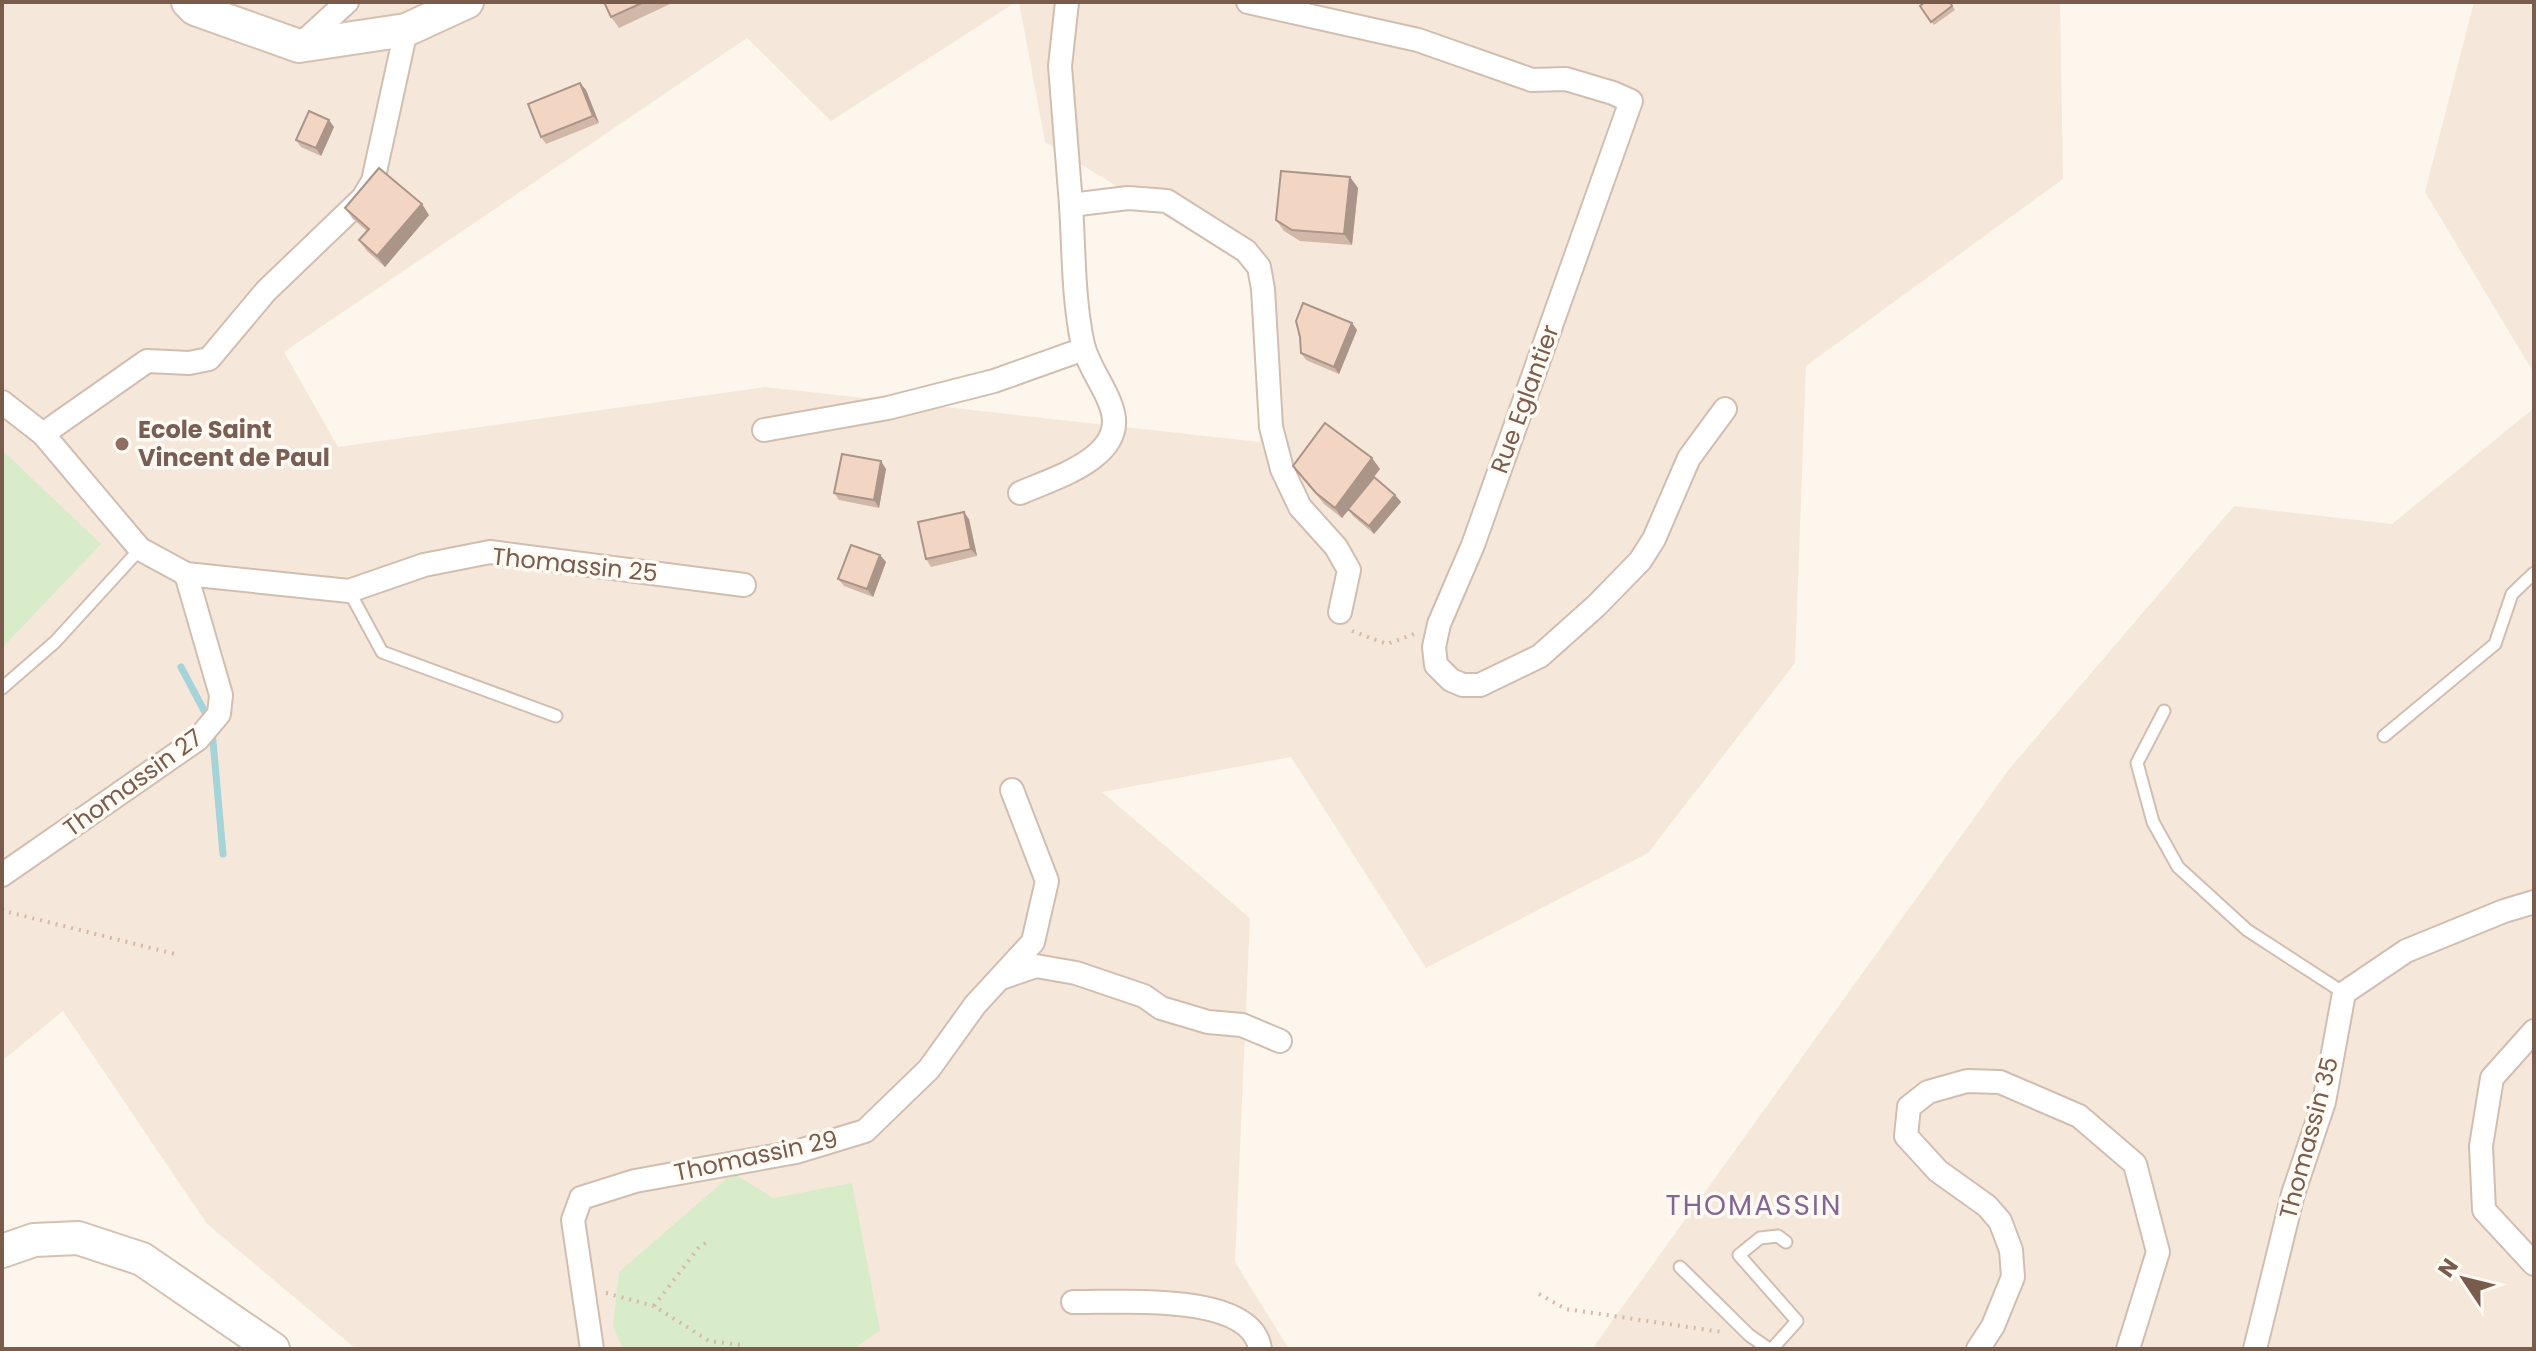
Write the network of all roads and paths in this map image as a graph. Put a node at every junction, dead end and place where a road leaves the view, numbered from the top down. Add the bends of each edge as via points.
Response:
1 (188, 2) edge
2 (347, 2) edge
3 (467, 2) edge
4 (1067, 2) edge
5 (1248, 2) edge
6 (406, 30) junction
7 (299, 46) junction
8 (1071, 205) junction
9 (1084, 349) junction
10 (2, 402) edge
11 (1725, 409) dead end
12 (764, 430) dead end
13 (43, 434) junction
14 (1020, 493) dead end
15 (140, 549) junction
16 (2534, 573) edge
17 (186, 574) junction
18 (744, 585) dead end
19 (349, 591) junction
20 (1340, 612) joint
21 (1439, 624) junction
22 (2, 688) edge
23 (2164, 711) dead end
24 (556, 716) dead end
25 (2384, 736) dead end
26 (1012, 790) dead end
27 (2, 875) edge
28 (2534, 902) edge
29 (2, 909) edge
30 (179, 955) dead end
31 (999, 979) junction
32 (2344, 993) junction
33 (2534, 1031) edge
34 (1280, 1041) dead end
35 (707, 1242) dead end
36 (1786, 1242) dead end
37 (2, 1251) edge
38 (2534, 1264) edge
39 (1680, 1267) dead end
40 (584, 1291) junction
41 (1539, 1294) dead end
42 (1073, 1302) dead end
43 (654, 1306) junction
44 (1749, 1335) junction
45 (741, 1345) dead end
46 (273, 1349) edge
47 (592, 1349) edge
48 (1260, 1349) edge
49 (1771, 1349) edge
50 (1978, 1349) edge
51 (2128, 1349) edge
52 (2255, 1349) edge

1 - 7 street
2 - 7 street
3 - 6 street
4 - 8 street via 1060,66
5 - 21 street, Rue Eglantier via 1418,40 1532,80 1566,79 1631,101 1473,545
6 - 7 street
6 - 13 street via 373,181 363,198 266,291 209,359 147,361
8 - 9 street via 1077,316
8 - 20 street via 1128,198 1167,201 1246,251 1259,267 1271,427 1300,507 1349,570
9 - 12 street via 903,405
9 - 14 street via 1111,403 1113,432 1088,464
10 - 13 street, Thomassin 25
11 - 21 street, Rue Eglantier via 1689,458 1640,561 1540,656 1480,685 1463,685 1436,665
13 - 15 street, Thomassin 25
15 - 17 street, Thomassin 25
15 - 22 lane via 55,642
16 - 25 lane via 2512,594 2495,644
17 - 19 street, Thomassin 25
17 - 27 street, Thomassin 27 via 221,695 219,714 198,739
18 - 19 street, Thomassin 25 via 490,552 424,565
19 - 24 lane via 382,652
20 - 21 path via 1353,633 1387,644
23 - 32 lane via 2137,763 2153,822 2178,867 2247,930
26 - 31 street, Thomassin 29 via 1047,881 1033,942
28 - 32 street via 2406,951
29 - 30 path
31 - 34 street via 1036,966 1076,973 1144,996 1161,1008 1208,1022 1242,1025
31 - 40 street, Thomassin 29 via 929,1069 865,1131 796,1152 635,1181 581,1198 573,1220
32 - 52 street, Thomassin 35 via 2324,1102 2293,1194
33 - 38 street via 2492,1078 2481,1146 2484,1210
35 - 43 path
36 - 49 lane via 1778,1236 1760,1238 1739,1255 1797,1321
37 - 46 street via 34,1240 78,1238 142,1259
39 - 44 lane
40 - 43 path
40 - 47 street, Thomassin 29
41 - 44 path via 1566,1309
42 - 48 street via 1188,1304 1227,1313 1248,1326
43 - 45 path via 709,1341
44 - 49 lane
50 - 51 street via 2013,1277 2011,1250 2000,1221 1987,1206 1938,1171 1906,1136 1909,1107 1928,1092 1967,1081 2000,1082 2079,1116 2135,1164 2158,1252

